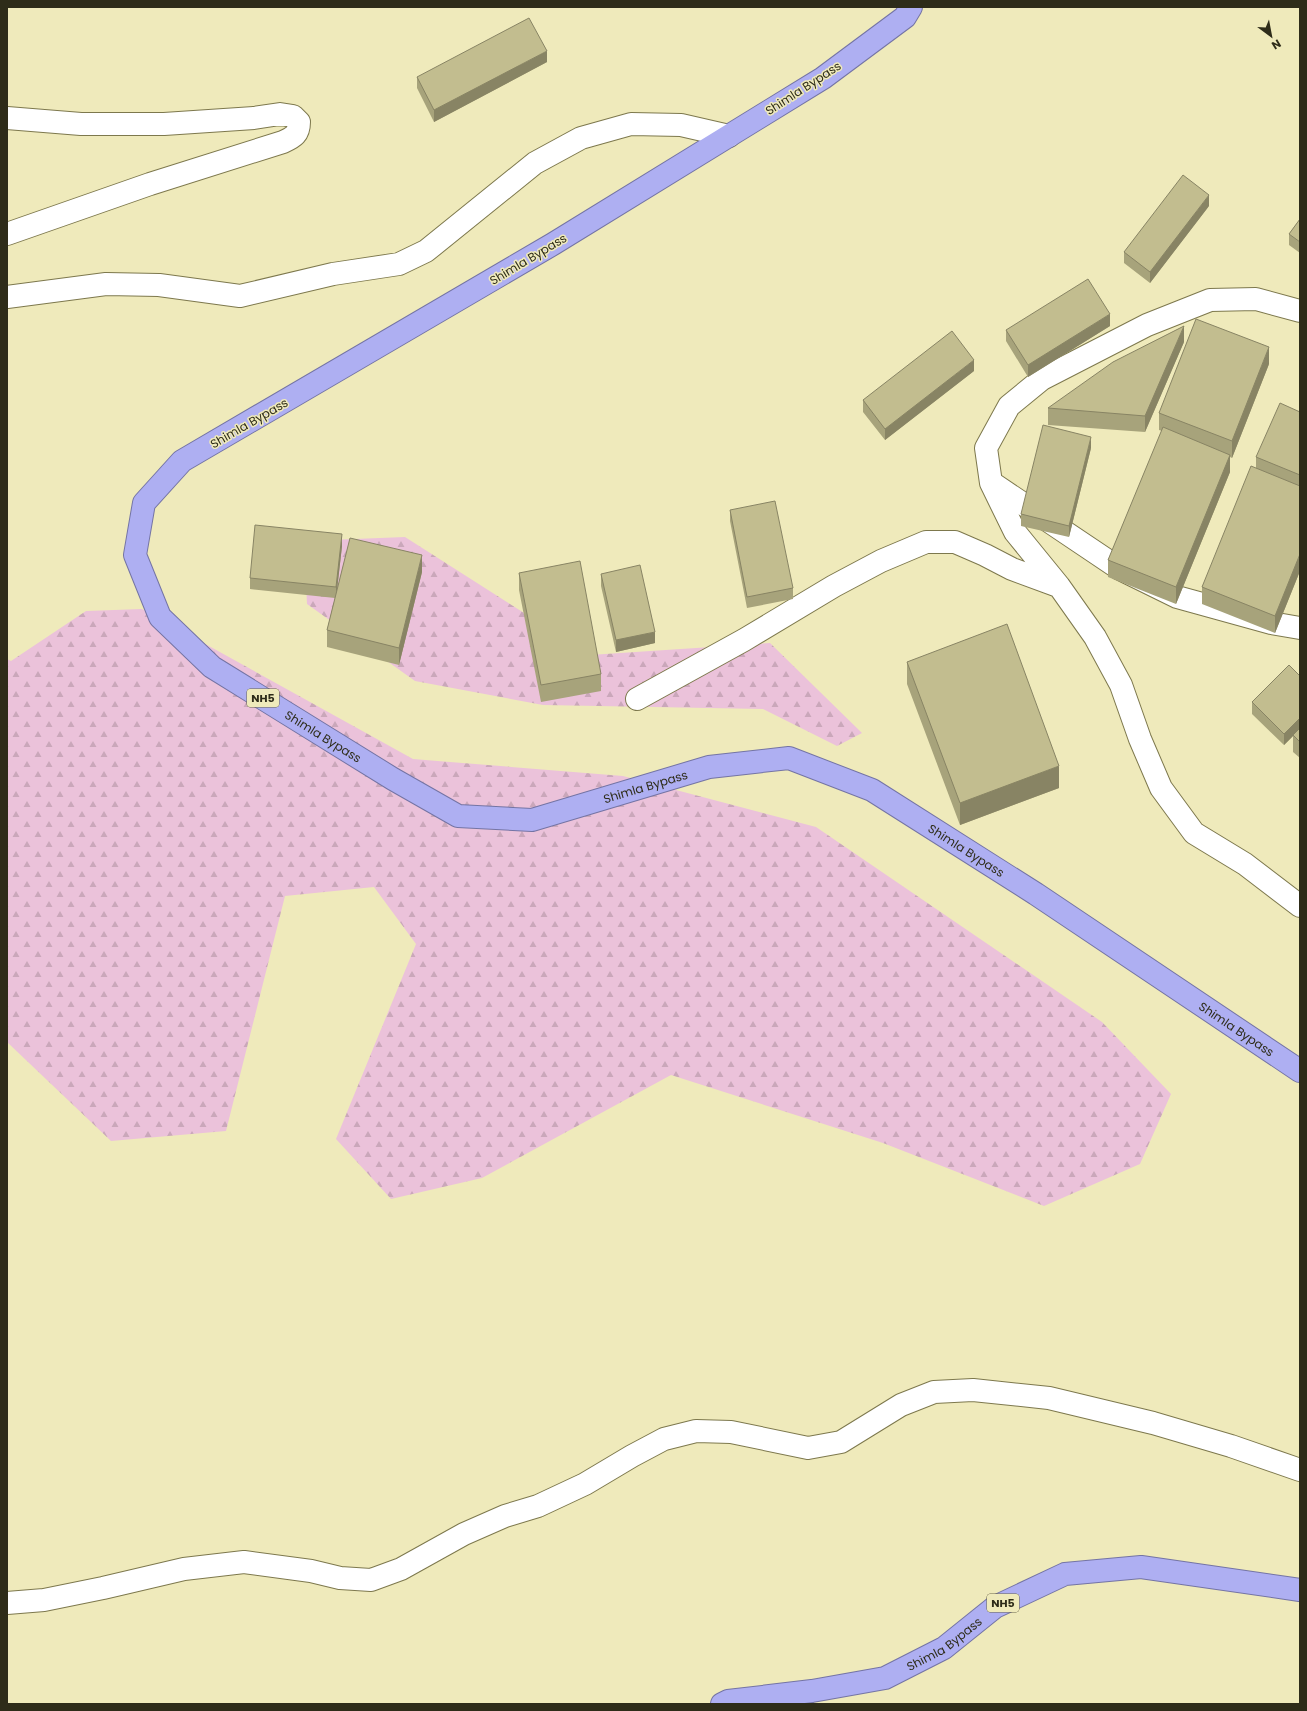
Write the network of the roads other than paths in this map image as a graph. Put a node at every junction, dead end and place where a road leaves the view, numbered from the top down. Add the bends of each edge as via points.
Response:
1 (911, 7) edge
2 (7, 118) edge
3 (729, 136) junction
4 (7, 234) edge
5 (7, 297) edge
6 (1300, 311) edge
7 (991, 482) junction
8 (1059, 586) junction
9 (1300, 628) edge
10 (637, 699) dead end
11 (1300, 906) edge
12 (1300, 1071) edge
13 (1300, 1470) edge
14 (1300, 1590) edge
15 (7, 1603) edge
16 (722, 1704) edge

1 - 3 highway, Shimla Bypass / NH5 via 905,17 823,78
2 - 4 street via 81,124 164,124 280,114 293,116 299,122 299,130 295,137 283,142 150,184
3 - 5 street via 681,125 631,124 581,138 535,163 426,251 399,264 333,274 240,296 159,285 106,284
3 - 12 highway, Shimla Bypass / NH5 via 553,244 182,462 144,503 135,555 160,617 212,667 393,779 458,816 532,820 709,768 789,758 872,790 1036,894
6 - 7 street via 1256,299 1210,300 1147,325 1042,379 1010,406 986,448
7 - 8 street via 1015,532
7 - 9 street via 1120,569 1177,597 1271,623
8 - 10 street via 1012,569 955,542 926,542 881,561 834,586 744,640
8 - 11 street via 1094,637 1121,685 1140,739 1162,788 1194,832 1245,864
13 - 15 street via 1153,1423 1049,1398 973,1390 934,1392 901,1405 841,1442 808,1448 731,1432 696,1431 664,1439 578,1487 538,1506 505,1516 464,1534 401,1569 371,1580 340,1578 311,1571 244,1562 184,1569 52,1599
14 - 16 highway, Shimla Bypass / NH5 via 1141,1567 1065,1574 995,1607 944,1648 885,1678 812,1691 728,1701

